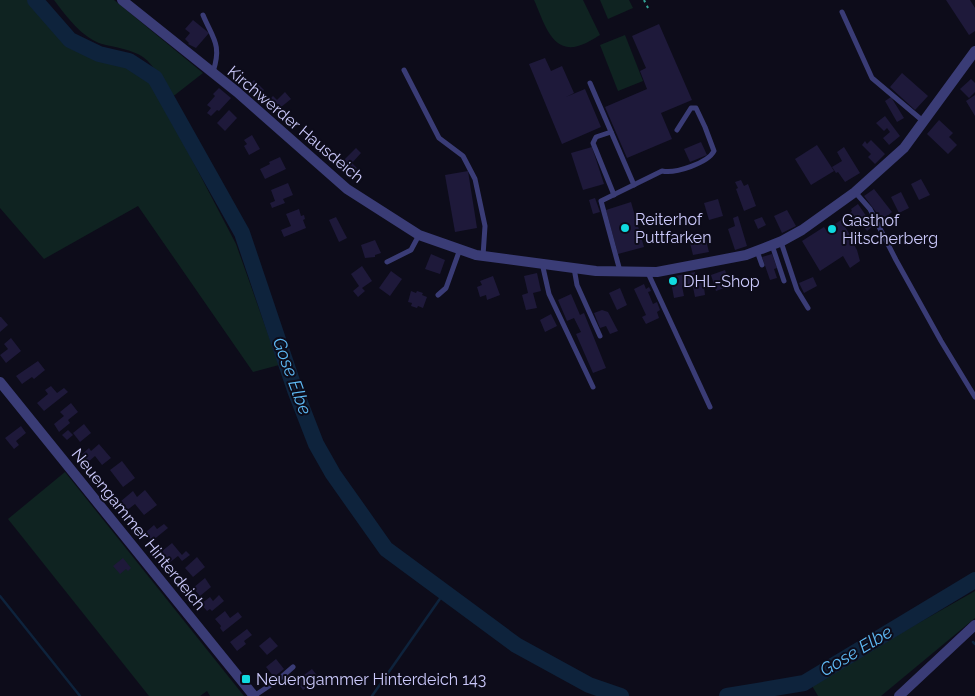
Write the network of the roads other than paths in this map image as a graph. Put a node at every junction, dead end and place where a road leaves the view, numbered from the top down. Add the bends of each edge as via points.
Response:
1 (122, 0) edge
2 (842, 12) dead end
3 (202, 15) dead end
4 (975, 51) edge
5 (404, 70) dead end
6 (213, 72) junction
7 (590, 83) dead end
8 (924, 122) junction
9 (677, 130) dead end
10 (611, 132) junction
11 (634, 185) junction
12 (855, 192) junction
13 (614, 195) junction
14 (419, 235) junction
15 (776, 244) junction
16 (460, 249) junction
17 (756, 251) junction
18 (483, 256) junction
19 (387, 262) dead end
20 (542, 263) junction
21 (762, 265) dead end
22 (574, 268) junction
23 (620, 271) junction
24 (648, 272) junction
25 (784, 281) dead end
26 (438, 295) dead end
27 (808, 308) dead end
28 (600, 336) dead end
29 (0, 382) edge
30 (594, 387) dead end
31 (975, 397) edge
32 (710, 407) dead end
33 (975, 625) edge
34 (293, 667) dead end
35 (254, 696) edge
36 (899, 696) edge

1 - 6 street, Kirchwerder Hausdeich
2 - 8 lane via 872,78
3 - 6 lane via 218,46
4 - 8 street, Kirchwerder Hausdeich
5 - 18 lane via 439,138 463,156 474,179 485,226
6 - 14 street, Kirchwerder Hausdeich via 347,189
7 - 10 lane
8 - 12 street, Kirchwerder Hausdeich via 904,148
9 - 11 lane via 691,108 696,108 714,151 711,157 690,167 662,171
10 - 11 lane
10 - 13 lane via 596,137 594,143
11 - 13 lane
12 - 15 street, Kirchwerder Hausdeich via 802,230
12 - 31 lane via 870,209 918,301
13 - 23 lane via 601,202
14 - 16 street, Kirchwerder Hausdeich
14 - 19 lane via 411,250
15 - 17 street, Kirchwerder Hausdeich
15 - 25 lane
15 - 27 lane via 796,290
16 - 18 street, Kirchwerder Hausdeich
16 - 26 lane via 446,288
17 - 21 lane
17 - 24 street, Kirchwerder Hausdeich
18 - 20 street, Kirchwerder Hausdeich
20 - 22 street, Kirchwerder Hausdeich
20 - 30 lane via 548,294
22 - 23 street, Kirchwerder Hausdeich
22 - 28 lane via 576,285
23 - 24 street, Kirchwerder Hausdeich
24 - 32 lane
29 - 35 street, Neuengammer Hinterdeich
33 - 36 street
34 - 35 lane

